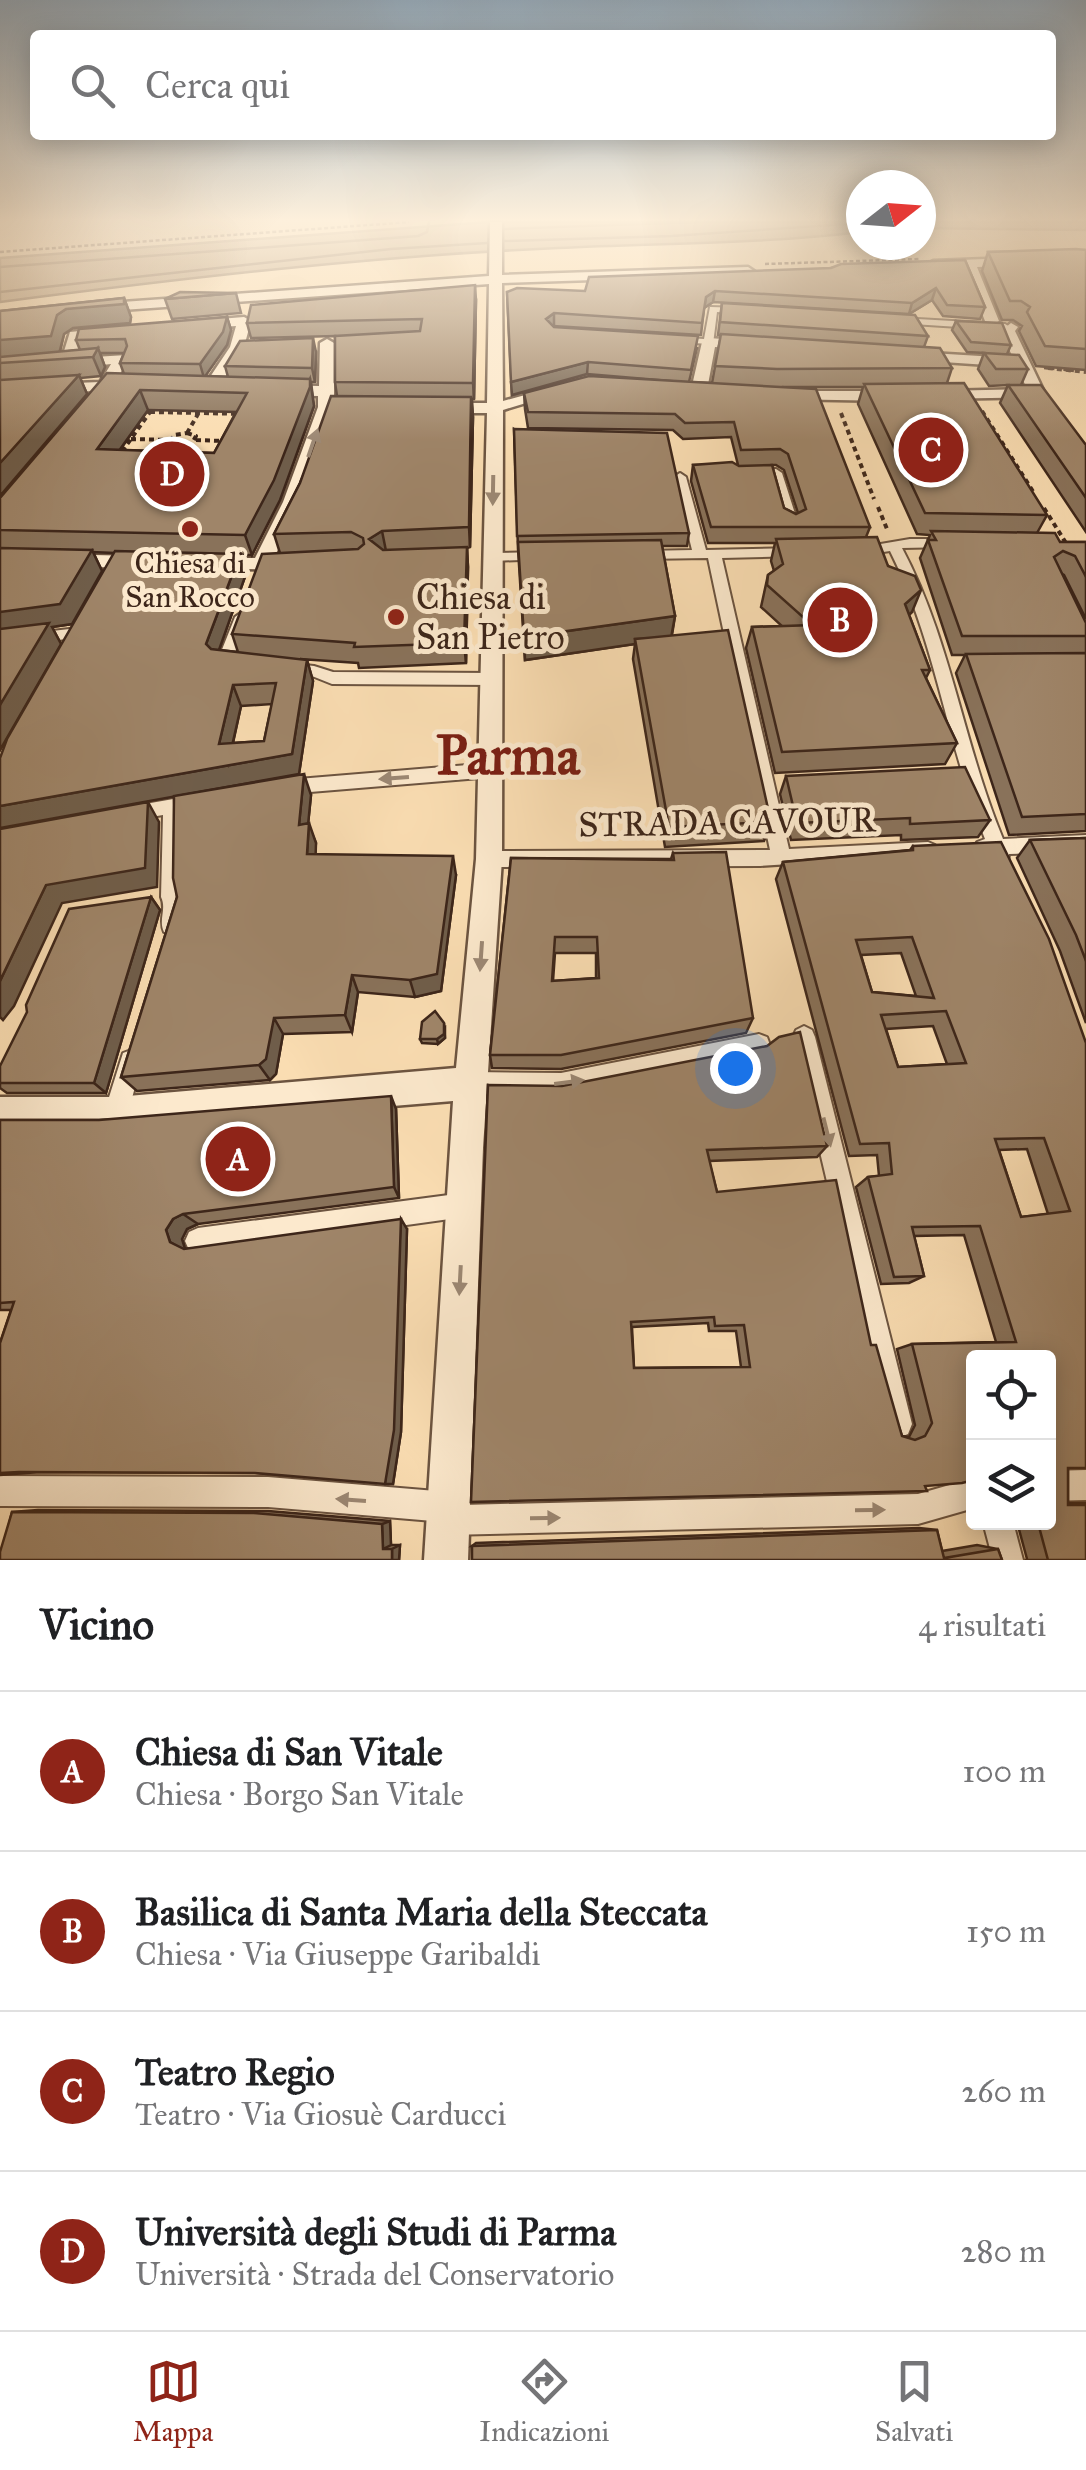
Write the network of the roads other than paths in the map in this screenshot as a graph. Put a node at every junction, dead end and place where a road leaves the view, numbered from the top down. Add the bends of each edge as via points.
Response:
1 (256, 295) edge
2 (497, 295) edge
3 (986, 295) edge
4 (82, 309) edge
5 (766, 312) edge
6 (890, 320) edge
7 (996, 321) junction
8 (188, 326) edge
9 (131, 330) edge
10 (652, 338) edge
11 (709, 342) junction
12 (327, 343) edge
13 (237, 346) junction
14 (255, 346) edge
15 (768, 346) edge
16 (887, 354) edge
17 (1023, 364) junction
18 (110, 384) junction
19 (143, 386) edge
20 (575, 386) edge
21 (230, 389) edge
22 (270, 390) edge
23 (0, 392) edge
24 (722, 392) edge
25 (1037, 394) junction
26 (773, 396) edge
27 (914, 396) edge
28 (933, 396) edge
29 (333, 401) junction
30 (420, 408) edge
31 (494, 408) junction
32 (1048, 409) edge
33 (85, 413) edge
34 (736, 474) edge
35 (680, 477) edge
36 (791, 524) edge
37 (976, 543) edge
38 (894, 546) junction
39 (850, 551) edge
40 (817, 552) edge
41 (707, 554) junction
42 (625, 555) edge
43 (550, 556) edge
44 (484, 558) junction
45 (0, 559) edge
46 (154, 562) edge
47 (190, 563) edge
48 (318, 563) edge
49 (255, 581) junction
50 (78, 633) edge
51 (0, 642) edge
52 (494, 670) junction
53 (492, 770) junction
54 (260, 791) edge
55 (219, 798) edge
56 (172, 806) junction
57 (116, 816) edge
58 (1086, 843) edge
59 (997, 846) junction
60 (781, 857) junction
61 (489, 859) junction
62 (1012, 878) edge
63 (164, 950) edge
64 (804, 1037) edge
65 (137, 1041) edge
66 (759, 1046) edge
67 (472, 1083) junction
68 (0, 1113) edge
69 (116, 1114) junction
70 (464, 1205) junction
71 (198, 1241) dead end
72 (898, 1424) edge
73 (1086, 1485) edge
74 (1056, 1486) edge
75 (13, 1490) edge
76 (966, 1494) edge
77 (15, 1525) edge
78 (447, 1529) edge
79 (1000, 1530) edge
80 (1008, 1560) edge

1 - 4 street
2 - 31 street
3 - 7 street
5 - 11 street via 713,309
6 - 7 street
7 - 17 street
8 - 13 street via 247,317
9 - 18 street via 75,335 59,364 122,358
10 - 11 street
11 - 15 street
11 - 24 street via 690,390
12 - 29 street
13 - 14 street
13 - 21 street via 202,388
16 - 17 street
17 - 25 street
18 - 19 street
18 - 23 street
18 - 33 street
20 - 31 street
22 - 29 street
25 - 28 street
25 - 32 street
26 - 27 street
49 -> 29 street
30 - 31 street
31 -> 44 street via 502,436
34 - 36 street via 776,473
35 - 41 street
37 - 38 street
38 - 39 street
38 - 59 street via 947,664 960,773
40 - 41 street
41 - 42 street
41 - 60 street via 772,784
43 - 44 street
44 - 52 street
45 - 46 street via 115,569
47 - 49 street
48 - 49 street
49 - 52 street via 225,662 332,678
50 - 51 street
52 - 53 street
53 -> 54 street
53 - 61 street
55 - 56 street
56 - 57 street
56 - 63 street via 161,898 174,914
58 - 59 street, STRADA CAVOUR
59 - 60 street, STRADA CAVOUR
59 - 62 street
60 - 61 street, STRADA CAVOUR
61 -> 67 street
64 -> 72 street
65 - 69 street
67 -> 66 street via 561,1084
67 - 69 street
67 - 70 street
68 - 69 street
70 - 71 street
70 -> 78 street
73 - 74 street
75 - 77 street
78 -> 75 street via 268,1492
78 -> 76 street
79 - 80 street

